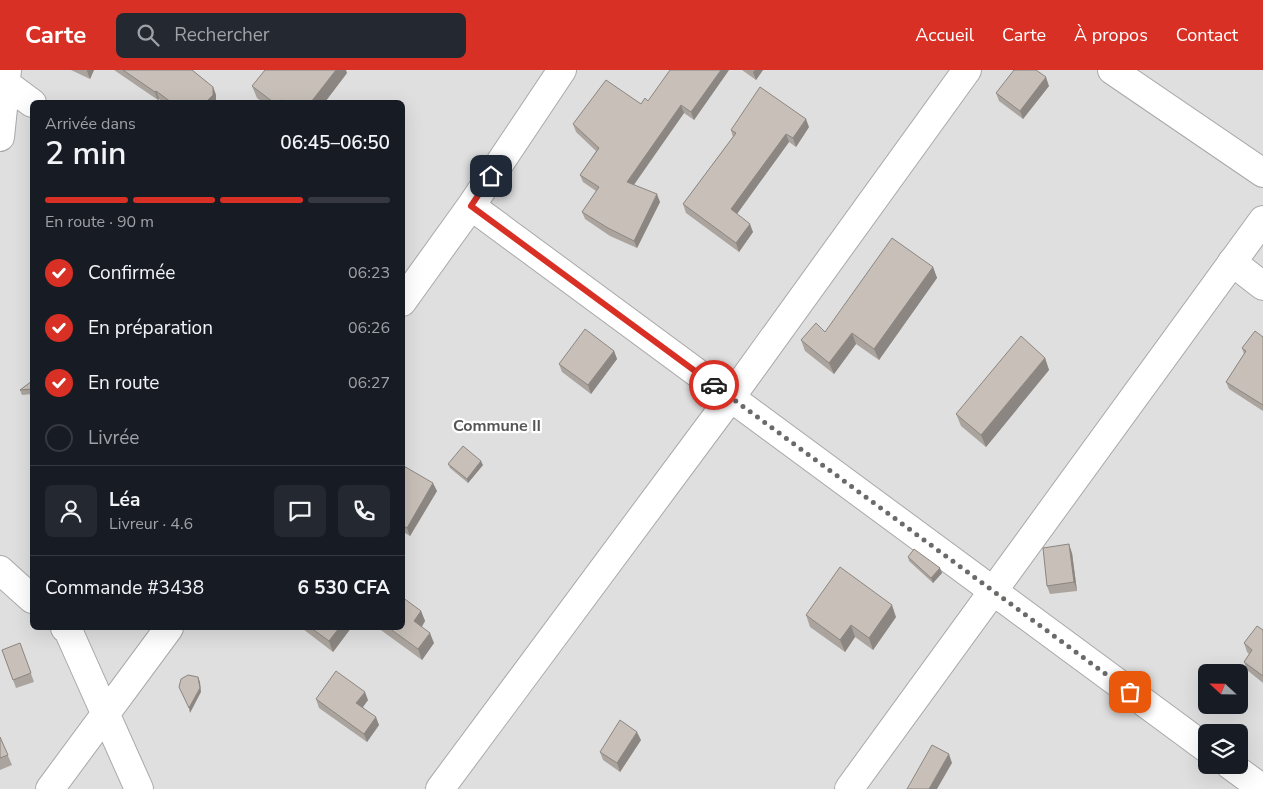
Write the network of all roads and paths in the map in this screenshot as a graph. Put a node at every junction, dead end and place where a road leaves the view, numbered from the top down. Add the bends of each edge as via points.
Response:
1 (562, 70) edge
2 (967, 70) edge
3 (1112, 70) edge
4 (6, 77) edge
5 (30, 101) edge
6 (0, 137) edge
7 (1263, 172) edge
8 (471, 206) junction
9 (1263, 220) edge
10 (1232, 262) junction
11 (1263, 286) edge
12 (405, 298) edge
13 (731, 397) junction
14 (0, 570) edge
15 (993, 591) junction
16 (30, 597) edge
17 (68, 630) edge
18 (168, 630) edge
19 (106, 716) junction
20 (1198, 742) edge
21 (1242, 774) edge
22 (50, 789) edge
23 (139, 789) edge
24 (440, 789) edge
25 (849, 789) edge
26 (1262, 789) edge

1 - 8 street
2 - 13 street
3 - 7 street
4 - 5 street
4 - 6 street
8 - 12 street
8 - 13 street
9 - 10 street
10 - 11 street
10 - 15 street
13 - 15 street
13 - 24 street
14 - 16 street
15 - 20 street
15 - 25 street
17 - 19 street
18 - 19 street
19 - 22 street
19 - 23 street
21 - 26 street

